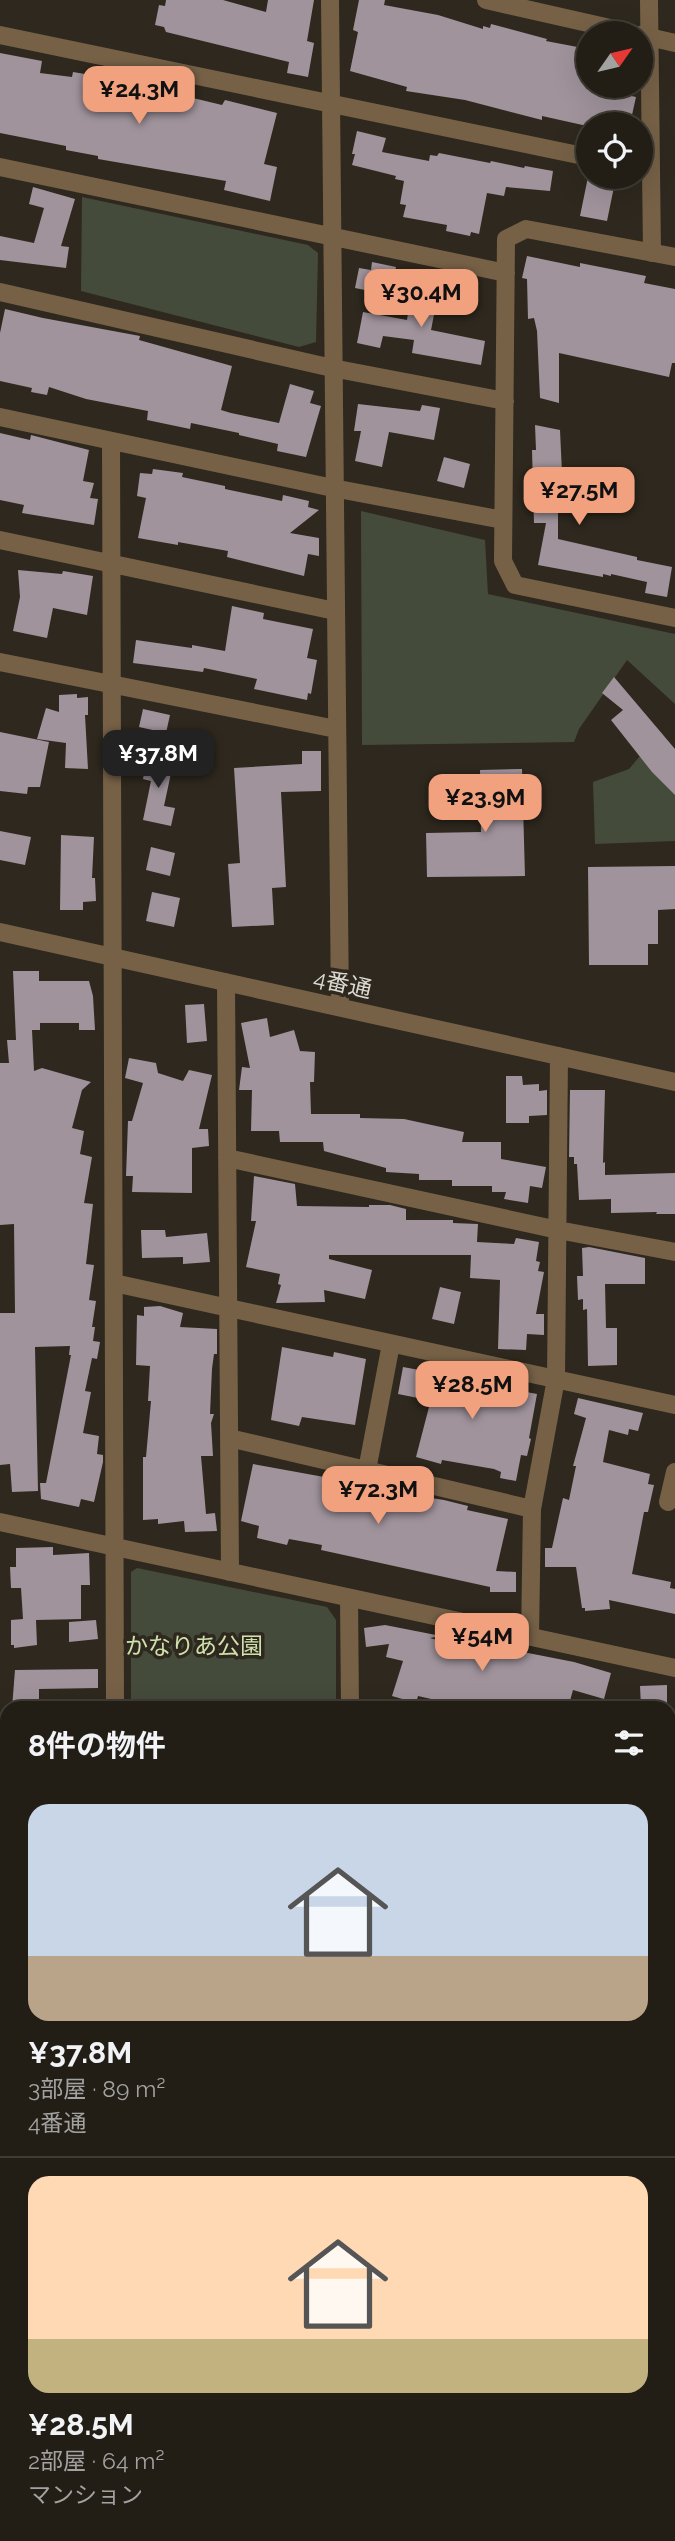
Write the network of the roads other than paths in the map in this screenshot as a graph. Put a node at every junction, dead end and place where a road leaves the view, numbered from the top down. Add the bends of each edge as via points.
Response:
1 (330, 0) edge
2 (485, 0) edge
3 (649, 0) edge
4 (578, 21) edge
5 (644, 21) edge
6 (0, 35) edge
7 (653, 38) edge
8 (675, 43) edge
9 (329, 104) junction
10 (576, 155) edge
11 (0, 167) edge
12 (647, 189) edge
13 (331, 235) junction
14 (652, 253) junction
15 (675, 257) edge
16 (506, 273) junction
17 (0, 292) edge
18 (332, 368) junction
19 (505, 401) junction
20 (0, 417) edge
21 (111, 441) junction
22 (333, 488) junction
23 (503, 520) junction
24 (0, 540) edge
25 (111, 563) junction
26 (335, 611) junction
27 (675, 618) edge
28 (0, 662) edge
29 (112, 683) junction
30 (336, 729) junction
31 (0, 932) edge
32 (113, 957) junction
33 (226, 982) junction
34 (340, 1007) junction
35 (559, 1056) junction
36 (675, 1082) edge
37 (227, 1158) junction
38 (558, 1230) junction
39 (675, 1252) edge
40 (114, 1283) junction
41 (228, 1309) junction
42 (391, 1344) junction
43 (556, 1380) junction
44 (675, 1405) edge
45 (229, 1438) junction
46 (367, 1470) junction
47 (675, 1472) edge
48 (668, 1502) dead end
49 (532, 1509) junction
50 (0, 1522) edge
51 (114, 1547) junction
52 (230, 1572) junction
53 (349, 1598) junction
54 (530, 1637) junction
55 (675, 1668) edge
56 (115, 1701) edge
57 (350, 1701) edge

1 - 9 street
2 - 4 street
3 - 5 street
6 - 9 street
7 - 8 street
9 - 10 street
9 - 13 street
11 - 13 street
12 - 14 street
13 - 16 street
13 - 18 street
14 - 15 street
14 - 16 street via 526,229 506,239
16 - 19 street
17 - 18 street
18 - 19 street
18 - 22 street
19 - 23 street
20 - 21 street
21 - 22 street
21 - 25 street
22 - 23 street
22 - 26 street
23 - 27 street via 503,561 515,585
24 - 25 street
25 - 26 street
25 - 29 street
26 - 30 street
28 - 29 street
29 - 30 street
29 - 32 street
30 - 34 street
31 - 32 street, 4番通
32 - 33 street, 4番通
32 - 40 street
33 - 34 street, 4番通
33 - 37 street
34 - 35 street, 4番通
35 - 36 street, 4番通
35 - 38 street
37 - 38 street
37 - 41 street
38 - 39 street
38 - 43 street
40 - 41 street
40 - 51 street
41 - 42 street
41 - 45 street
42 - 43 street
42 - 46 street
43 - 44 street
43 - 49 street
45 - 46 street
45 - 52 street
46 - 49 street
47 - 48 street
49 - 54 street
50 - 51 street
51 - 52 street
51 - 56 street
52 - 53 street
53 - 54 street
53 - 57 street
54 - 55 street

